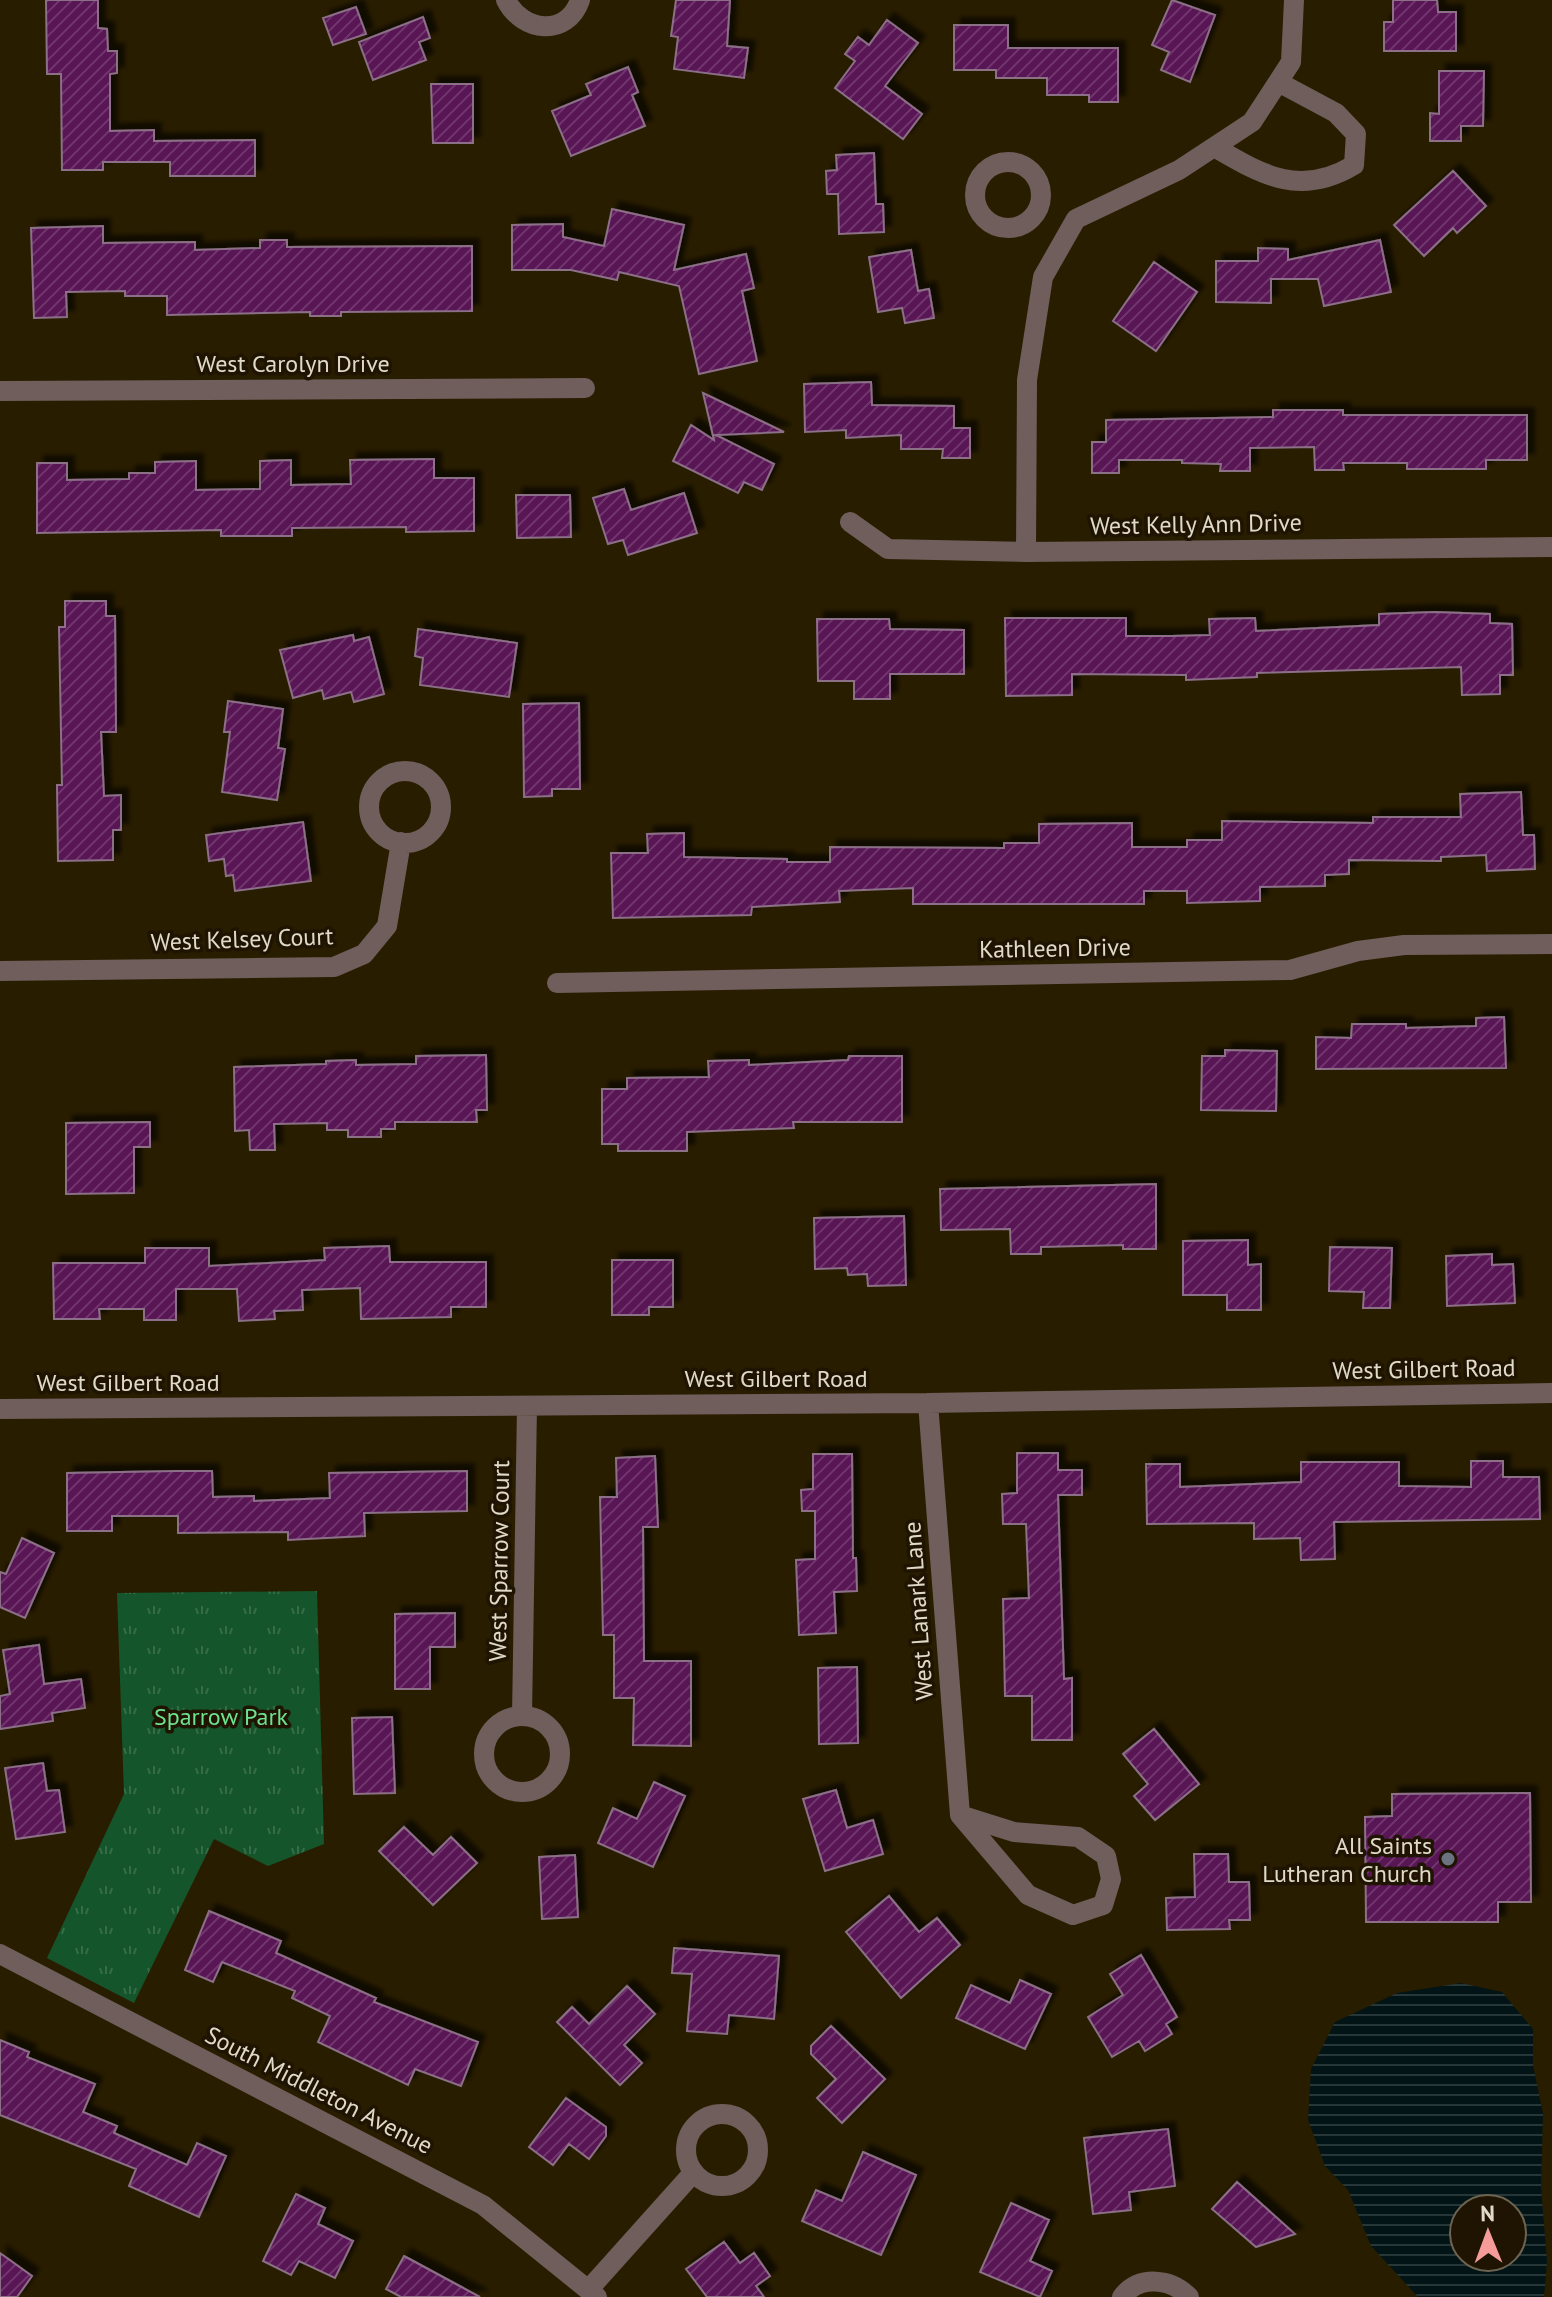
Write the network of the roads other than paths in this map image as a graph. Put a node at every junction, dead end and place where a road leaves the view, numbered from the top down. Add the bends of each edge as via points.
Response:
1 (506, 0) edge
2 (580, 0) edge
3 (1294, 0) edge
4 (1280, 83) junction
5 (1216, 148) junction
6 (1034, 218) dead end
7 (1064, 241) junction
8 (585, 388) dead end
9 (0, 391) edge
10 (850, 522) dead end
11 (1552, 547) edge
12 (1026, 552) junction
13 (401, 842) dead end
14 (1552, 944) edge
15 (0, 971) edge
16 (557, 983) dead end
17 (1552, 1393) edge
18 (928, 1403) junction
19 (527, 1406) junction
20 (0, 1409) edge
21 (522, 1716) dead end
22 (960, 1815) junction
23 (0, 1954) edge
24 (693, 2173) dead end
25 (594, 2293) edge
26 (1122, 2297) edge
27 (1189, 2297) edge

1 - 2 street via 524,23 538,27 567,20
3 - 4 street via 1291,62
4 - 5 street via 1252,122
4 - 5 street via 1336,113 1356,134 1354,165 1332,178 1289,181 1260,174
5 - 7 street via 1076,219
6 - 7 street
7 - 12 street via 1043,277 1027,380
8 - 9 street, West Carolyn Drive
10 - 12 street, West Kelly Ann Drive via 888,549
11 - 12 street, West Kelly Ann Drive
13 - 15 street, West Kelsey Court via 387,926 364,954 334,967
14 - 16 street, Kathleen Drive via 1404,945 1290,970
17 - 18 street, West Gilbert Road
18 - 19 street, West Gilbert Road
18 - 22 street, West Lanark Lane
19 - 20 street, West Gilbert Road
19 - 21 street, West Sparrow Court
22 - 22 street via 1028,1895 1073,1915 1103,1905 1111,1879 1106,1856 1078,1837 1014,1832
23 - 25 street, South Middleton Avenue via 483,2205
24 - 25 street
26 - 27 street via 1148,2281 1163,2282

